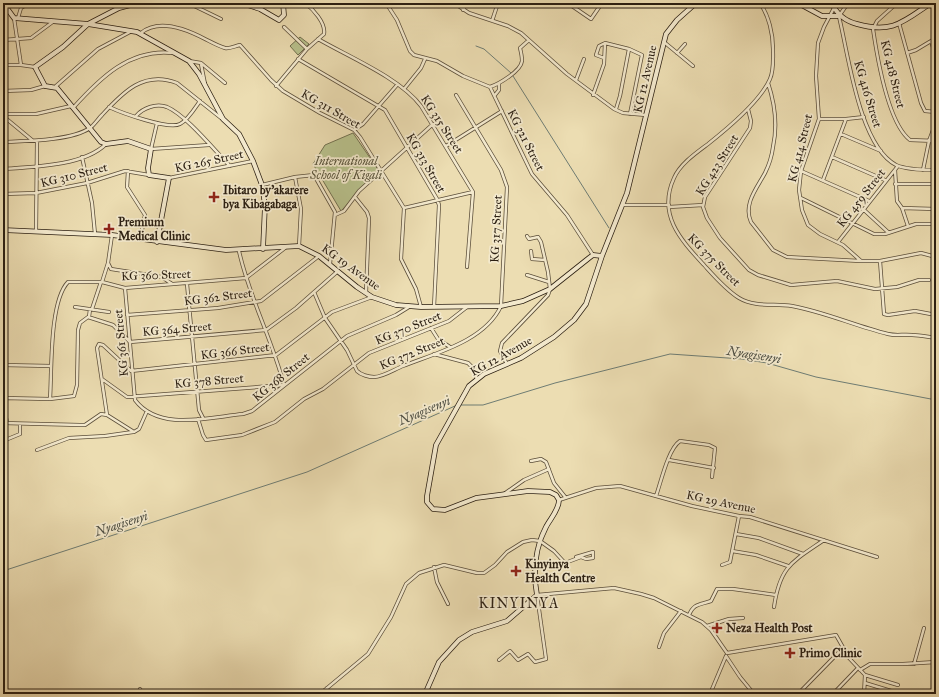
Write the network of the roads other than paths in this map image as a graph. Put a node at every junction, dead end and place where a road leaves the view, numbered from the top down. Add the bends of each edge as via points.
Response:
1 (3, 3) edge
2 (29, 3) edge
3 (107, 3) edge
4 (138, 3) edge
5 (188, 3) edge
6 (242, 3) edge
7 (283, 3) edge
8 (305, 3) edge
9 (386, 3) edge
10 (454, 3) edge
11 (467, 3) edge
12 (498, 3) edge
13 (602, 3) edge
14 (681, 3) edge
15 (696, 3) edge
16 (760, 3) edge
17 (798, 3) edge
18 (832, 3) edge
19 (848, 3) edge
20 (897, 3) edge
21 (931, 3) edge
22 (572, 6) dead end
23 (692, 7) junction
24 (119, 8) junction
25 (834, 8) junction
26 (462, 10) junction
27 (839, 16) junction
28 (829, 17) junction
29 (16, 18) junction
30 (221, 19) dead end
31 (55, 21) junction
32 (492, 21) junction
33 (88, 24) junction
34 (899, 24) junction
35 (284, 27) dead end
36 (873, 29) junction
37 (132, 31) junction
38 (141, 33) junction
39 (936, 38) edge
40 (3, 40) edge
41 (18, 40) junction
42 (318, 40) junction
43 (529, 40) junction
44 (664, 41) junction
45 (931, 41) junction
46 (605, 43) junction
47 (685, 44) dead end
48 (307, 49) junction
49 (629, 49) junction
50 (677, 53) junction
51 (907, 53) junction
52 (178, 54) junction
53 (936, 56) edge
54 (604, 58) junction
55 (298, 59) junction
56 (425, 59) junction
57 (584, 59) dead end
58 (189, 61) junction
59 (201, 63) junction
60 (3, 65) edge
61 (20, 65) junction
62 (693, 66) dead end
63 (35, 68) junction
64 (576, 80) junction
65 (768, 82) junction
66 (225, 83) dead end
67 (499, 84) junction
68 (205, 85) junction
69 (398, 85) junction
70 (45, 86) junction
71 (56, 86) junction
72 (276, 86) junction
73 (490, 87) junction
74 (404, 89) junction
75 (3, 91) edge
76 (456, 95) dead end
77 (495, 95) junction
78 (593, 95) junction
79 (200, 101) junction
80 (379, 106) junction
81 (72, 107) junction
82 (109, 107) junction
83 (748, 109) junction
84 (616, 110) junction
85 (502, 112) junction
86 (936, 112) edge
87 (630, 114) junction
88 (3, 115) edge
89 (647, 115) junction
90 (136, 116) junction
91 (864, 117) junction
92 (223, 119) junction
93 (819, 119) junction
94 (846, 119) junction
95 (185, 121) junction
96 (157, 122) junction
97 (936, 122) edge
98 (433, 124) junction
99 (89, 128) junction
100 (475, 128) junction
101 (354, 130) junction
102 (841, 134) junction
103 (32, 140) junction
104 (37, 141) junction
105 (929, 141) junction
106 (936, 141) edge
107 (3, 142) edge
108 (106, 144) junction
109 (209, 145) junction
110 (446, 146) junction
111 (406, 147) junction
112 (151, 149) junction
113 (881, 152) junction
114 (832, 157) junction
115 (82, 158) junction
116 (254, 161) junction
117 (230, 166) junction
118 (898, 166) junction
119 (37, 167) junction
120 (3, 169) edge
121 (895, 169) junction
122 (923, 170) junction
123 (936, 170) edge
124 (128, 171) junction
125 (801, 171) junction
126 (381, 172) junction
127 (149, 175) junction
128 (295, 177) junction
129 (169, 178) junction
130 (823, 180) junction
131 (885, 180) junction
132 (87, 183) junction
133 (262, 184) junction
134 (895, 184) junction
135 (936, 184) edge
136 (473, 192) junction
137 (36, 193) junction
138 (3, 194) edge
139 (355, 196) junction
140 (800, 198) junction
141 (437, 199) junction
142 (869, 201) junction
143 (624, 205) junction
144 (703, 205) junction
145 (669, 206) junction
146 (404, 208) junction
147 (902, 208) junction
148 (863, 209) junction
149 (936, 209) edge
150 (335, 215) junction
151 (853, 223) junction
152 (936, 224) edge
153 (908, 226) junction
154 (3, 230) edge
155 (36, 232) junction
156 (889, 233) junction
157 (95, 234) junction
158 (112, 235) junction
159 (527, 236) dead end
160 (140, 240) junction
161 (157, 242) junction
162 (838, 242) junction
163 (287, 246) junction
164 (299, 246) junction
165 (263, 249) junction
166 (238, 251) junction
167 (531, 251) dead end
168 (593, 255) junction
169 (319, 256) junction
170 (602, 256) junction
171 (936, 257) edge
172 (545, 260) junction
173 (861, 261) junction
174 (880, 261) junction
175 (108, 263) junction
176 (330, 264) junction
177 (467, 267) dead end
178 (338, 271) junction
179 (527, 275) dead end
180 (246, 278) junction
181 (930, 280) dead end
182 (101, 282) junction
183 (549, 282) junction
184 (172, 284) junction
185 (187, 284) junction
186 (125, 288) junction
187 (550, 288) junction
188 (882, 288) junction
189 (314, 292) junction
190 (366, 294) junction
191 (372, 297) junction
192 (255, 303) junction
193 (410, 306) junction
194 (500, 306) junction
195 (75, 307) dead end
196 (420, 307) junction
197 (434, 307) junction
198 (467, 307) junction
199 (91, 309) junction
200 (190, 310) junction
201 (109, 312) dead end
202 (127, 315) junction
203 (936, 315) edge
204 (89, 317) junction
205 (325, 318) junction
206 (431, 328) junction
207 (266, 330) junction
208 (192, 336) junction
209 (936, 338) edge
210 (340, 341) junction
211 (130, 342) junction
212 (451, 347) junction
213 (434, 354) junction
214 (276, 355) junction
215 (354, 364) junction
216 (507, 364) junction
217 (3, 365) edge
218 (195, 365) junction
219 (52, 366) junction
220 (132, 371) junction
221 (102, 379) junction
222 (477, 379) junction
223 (284, 385) junction
224 (198, 391) junction
225 (135, 396) junction
226 (50, 399) junction
227 (3, 400) edge
228 (147, 410) junction
229 (107, 415) junction
230 (203, 418) junction
231 (198, 419) junction
232 (7, 423) junction
233 (3, 424) edge
234 (20, 424) junction
235 (134, 432) junction
236 (3, 441) edge
237 (37, 450) dead end
238 (669, 460) junction
239 (531, 461) dead end
240 (714, 468) junction
241 (549, 469) junction
242 (712, 478) dead end
243 (504, 494) junction
244 (656, 496) junction
245 (566, 498) junction
246 (559, 500) junction
247 (739, 516) junction
248 (736, 534) junction
249 (825, 540) junction
250 (540, 541) junction
251 (732, 552) junction
252 (803, 554) junction
253 (576, 557) dead end
254 (877, 557) dead end
255 (722, 565) dead end
256 (788, 566) junction
257 (434, 567) junction
258 (538, 594) junction
259 (776, 595) junction
260 (448, 604) dead end
261 (774, 607) dead end
262 (681, 611) junction
263 (689, 615) junction
264 (743, 618) dead end
265 (707, 626) junction
266 (924, 628) dead end
267 (659, 647) dead end
268 (843, 648) junction
269 (726, 655) junction
270 (499, 660) dead end
271 (936, 662) edge
272 (914, 664) junction
273 (858, 670) junction
274 (865, 675) junction
275 (865, 683) junction
276 (898, 685) dead end
277 (327, 688) junction
278 (140, 689) dead end
279 (143, 694) edge
280 (320, 694) edge
281 (329, 694) edge
282 (425, 694) edge
283 (710, 694) edge
284 (754, 694) edge
285 (798, 694) edge
286 (833, 694) edge
287 (864, 694) edge
288 (901, 694) edge

1 - 29 street
2 - 29 street via 21,8
3 - 24 street
4 - 24 street
5 - 30 street
6 - 7 street via 260,9 279,20 284,15
8 - 42 street via 314,11 325,29
9 - 56 street via 397,20 412,54
10 - 26 street
11 - 26 street
12 - 32 street
13 - 22 street via 591,19
14 - 23 street
15 - 23 street, KG 12 Avenue
16 - 65 street, KG 375 Street via 768,18 773,40 773,64
17 - 28 street via 815,13
18 - 25 street
19 - 27 street
20 - 36 street via 877,21
21 - 34 street
23 - 44 street, KG 12 Avenue via 670,27
24 - 33 street
25 - 27 street
25 - 28 street, KG 414 Street
26 - 32 street
27 - 28 street
27 - 36 street
27 - 91 street, KG 416 Street via 855,91
28 - 93 street, KG 414 Street via 817,53
29 - 31 street
29 - 41 street
31 - 33 street
31 - 41 street via 35,36
32 - 43 street via 513,28
33 - 37 street
33 - 63 street
34 - 36 street
34 - 51 street
35 - 48 street
36 - 105 street, KG 418 Street via 893,114 907,137 915,141
37 - 38 street
37 - 71 street via 98,49
38 - 52 street
38 - 72 street, KG 311 Street via 157,26 177,28 223,47 240,46
39 - 45 street
40 - 41 street
41 - 61 street
42 - 48 street
42 - 69 street, KG 315 Street
43 - 64 street
43 - 67 street via 520,48 522,61 518,70
44 - 50 street
44 - 89 street, KG 12 Avenue
45 - 51 street
45 - 53 street
46 - 49 street
46 - 54 street
46 - 54 street via 599,46 596,55
47 - 50 street
48 - 55 street
49 - 84 street
49 - 87 street via 640,53 642,57
50 - 62 street
51 - 86 street via 920,103 925,111
52 - 58 street
52 - 81 street via 156,53 137,56 112,70
54 - 78 street
55 - 72 street
55 - 80 street, KG 313 Street
56 - 73 street
56 - 74 street
57 - 64 street
58 - 59 street
58 - 68 street
59 - 66 street
59 - 68 street
60 - 61 street
61 - 63 street
63 - 70 street
64 - 78 street
65 - 83 street, KG 375 Street
65 - 173 street via 775,108 774,146 767,169 751,197 751,222 773,250 787,257
67 - 73 street
67 - 77 street via 499,90
68 - 92 street
69 - 74 street, KG 315 Street
69 - 80 street
70 - 71 street
70 - 75 street via 31,90
71 - 81 street
72 - 101 street, KG 311 Street via 302,103
73 - 77 street, KG 321 Street
74 - 98 street, KG 315 Street via 417,101
76 - 100 street, KG 317 Street
77 - 85 street, KG 321 Street
78 - 84 street
79 - 82 street via 170,80 148,79 127,90
79 - 92 street
79 - 95 street
80 - 101 street
80 - 111 street, KG 313 Street via 388,114
81 - 88 street via 36,114
81 - 99 street
82 - 90 street
82 - 99 street
83 - 144 street, KG 423 Street via 751,124 748,133 709,190
83 - 145 street, KG 375 Street via 682,166 671,187
84 - 87 street
85 - 100 street
85 - 168 street, KG 321 Street via 532,174 567,215
87 - 89 street
88 - 103 street
89 - 143 street, KG 12 Avenue
90 - 95 street via 146,109 162,106
90 - 96 street
91 - 94 street
91 - 113 street, KG 416 Street
92 - 116 street via 239,134
93 - 94 street
93 - 125 street, KG 414 Street
94 - 102 street
95 - 96 street via 172,126
95 - 109 street
96 - 112 street
97 - 105 street
98 - 110 street, KG 315 Street
98 - 111 street
99 - 104 street
99 - 108 street
100 - 110 street
100 - 194 street, KG 317 Street via 507,187
101 - 126 street, KG 311 Street
102 - 113 street
102 - 114 street
103 - 104 street
103 - 107 street
104 - 119 street
105 - 106 street, KG 418 Street
105 - 122 street
108 - 112 street via 128,141
108 - 115 street via 99,151
109 - 112 street
109 - 117 street
110 - 136 street, KG 315 Street
111 - 126 street
111 - 141 street, KG 313 Street
112 - 127 street
113 - 118 street, KG 416 Street
114 - 130 street
114 - 131 street
115 - 119 street
115 - 132 street
116 - 117 street, KG 265 Street
116 - 133 street
117 - 129 street, KG 265 Street
118 - 121 street, KG 459 Street
118 - 122 street
119 - 120 street
119 - 137 street
121 - 131 street, KG 459 Street
121 - 134 street
122 - 123 street
124 - 127 street, KG 310 Street
124 - 132 street, KG 310 Street
124 - 160 street via 126,187 145,216
125 - 130 street
125 - 140 street, KG 414 Street
126 - 139 street
126 - 146 street, KG 311 Street
127 - 129 street
128 - 133 street
128 - 150 street via 314,175 335,209
128 - 164 street via 301,209
129 - 161 street
130 - 142 street
131 - 142 street, KG 459 Street
132 - 137 street, KG 310 Street
132 - 157 street
133 - 165 street via 265,217
134 - 135 street
134 - 147 street via 897,201
136 - 141 street
136 - 177 street
137 - 138 street, KG 310 Street
137 - 155 street
139 - 150 street via 344,211
139 - 190 street via 369,218
140 - 151 street
140 - 162 street, KG 414 Street via 808,224 820,234
141 - 146 street
141 - 197 street, KG 313 Street via 439,205
142 - 148 street, KG 459 Street
143 - 145 street
143 - 170 street, KG 12 Avenue
144 - 145 street
144 - 188 street, KG 423 Street via 707,218 720,238 749,270 758,275 791,285 837,281 868,288
145 - 209 street, KG 375 Street via 677,235 710,272 739,298 760,304 780,304 811,310 888,334
146 - 196 street via 401,259 416,289
147 - 149 street
147 - 153 street
148 - 151 street, KG 459 Street
148 - 156 street
150 - 176 street
151 - 156 street via 869,233
151 - 162 street, KG 459 Street
152 - 153 street
153 - 156 street
154 - 155 street, KG 19 Avenue
155 - 157 street, KG 19 Avenue
157 - 158 street, KG 19 Avenue
158 - 160 street, KG 19 Avenue
158 - 175 street
159 - 172 street via 529,239 538,237
160 - 161 street, KG 19 Avenue
161 - 166 street, KG 19 Avenue
162 - 173 street, KG 414 Street
163 - 164 street, KG 19 Avenue
163 - 165 street, KG 19 Avenue
163 - 180 street
164 - 169 street, KG 19 Avenue
165 - 166 street, KG 19 Avenue
166 - 180 street
167 - 172 street via 532,259
168 - 170 street
168 - 187 street, KG 19 Avenue
169 - 176 street, KG 19 Avenue
169 - 192 street, KG 362 Street
170 - 216 street, KG 12 Avenue via 590,296 578,316 554,337
171 - 174 street via 921,253
172 - 183 street
173 - 174 street
174 - 188 street
175 - 182 street
175 - 184 street via 111,269 162,277
176 - 178 street, KG 19 Avenue
178 - 189 street
178 - 190 street, KG 19 Avenue
179 - 183 street
180 - 185 street, KG 360 Street
180 - 192 street
181 - 188 street, KG 423 Street
182 - 186 street, KG 360 Street
182 - 199 street
182 - 219 street, KG 360 Street via 70,281 64,288 52,331
183 - 187 street
184 - 185 street, KG 360 Street
184 - 186 street, KG 360 Street
185 - 200 street
186 - 202 street, KG 361 Street
187 - 194 street, KG 19 Avenue via 523,301
187 - 216 street via 546,299 502,343 500,351
188 - 203 street via 885,315 915,311
189 - 205 street, KG 372 Street
189 - 207 street
190 - 191 street, KG 19 Avenue
191 - 193 street, KG 19 Avenue via 388,304
191 - 205 street, KG 366 Street via 332,312
192 - 200 street, KG 362 Street
192 - 207 street
193 - 196 street, KG 19 Avenue
193 - 210 street, KG 368 Street via 396,315 353,332
194 - 198 street, KG 19 Avenue
194 - 212 street, KG 372 Street via 496,316 483,327
195 - 199 street
196 - 197 street, KG 19 Avenue
197 - 198 street, KG 19 Avenue
198 - 206 street, KG 370 Street via 456,317
199 - 201 street
199 - 204 street
200 - 202 street, KG 362 Street
200 - 208 street
202 - 211 street, KG 361 Street
204 - 211 street, KG 364 Street via 112,325
204 - 226 street via 80,322 78,330 75,394 69,398
205 - 210 street, KG 372 Street
205 - 214 street, KG 366 Street
206 - 212 street via 438,339
206 - 215 street, KG 370 Street via 373,352
207 - 208 street, KG 364 Street
207 - 214 street
208 - 211 street, KG 364 Street
208 - 218 street
210 - 215 street, KG 372 Street
210 - 223 street, KG 368 Street
211 - 220 street, KG 361 Street
212 - 213 street, KG 372 Street
213 - 215 street, KG 372 Street via 376,377 359,373
213 - 222 street via 468,363
214 - 218 street, KG 366 Street
214 - 223 street
215 - 231 street, KG 370 Street via 277,421 245,434 206,440
216 - 222 street, KG 12 Avenue
217 - 219 street
218 - 220 street, KG 366 Street
218 - 224 street
219 - 226 street, KG 360 Street
220 - 221 street via 100,344 97,348
220 - 225 street, KG 361 Street
221 - 225 street via 125,396
221 - 229 street
222 - 243 street, KG 12 Avenue via 469,386 435,450 427,496 429,505 441,511 476,498
223 - 224 street, KG 378 Street
223 - 230 street, KG 368 Street via 249,413
224 - 225 street, KG 378 Street
224 - 230 street via 200,413
225 - 228 street, KG 368 Street via 138,403
226 - 227 street
227 - 232 street
228 - 231 street, KG 368 Street via 160,417
228 - 235 street via 139,429
229 - 234 street via 99,415 80,426
229 - 235 street
230 - 231 street, KG 368 Street
232 - 233 street
232 - 234 street
234 - 236 street via 19,435
235 - 237 street via 69,438
238 - 240 street
238 - 240 street via 677,443 685,440 715,448
238 - 244 street
239 - 241 street via 544,459
240 - 242 street
241 - 243 street via 529,477
241 - 245 street via 558,489
243 - 246 street, KG 12 Avenue via 545,491 554,493
244 - 245 street, KG 29 Avenue via 612,486 596,488
244 - 247 street, KG 29 Avenue
245 - 246 street, KG 29 Avenue
246 - 250 street via 558,508
247 - 248 street
247 - 249 street, KG 29 Avenue via 758,519
248 - 251 street
248 - 252 street via 759,538
249 - 252 street
249 - 254 street, KG 29 Avenue
250 - 253 street via 565,563 581,557 593,558 593,552
250 - 257 street via 523,542 507,552 496,565 484,573 451,566
250 - 258 street via 535,566
251 - 255 street via 730,562
251 - 256 street via 756,555
252 - 256 street
256 - 259 street
257 - 260 street via 437,582
257 - 277 street via 419,572 408,580 391,617 368,654
258 - 262 street via 614,588 647,596
258 - 270 street via 546,659 535,662 528,654 518,660 510,651
258 - 282 street via 507,621 472,632 459,640 439,662
259 - 261 street
259 - 263 street via 733,588 717,589 711,601 696,604
262 - 263 street
262 - 267 street via 664,633
263 - 265 street
264 - 265 street via 729,619
265 - 269 street
266 - 272 street
268 - 269 street via 836,636
268 - 273 street
268 - 285 street
269 - 283 street
269 - 284 street
271 - 272 street
272 - 273 street via 870,664
273 - 274 street
273 - 286 street
274 - 275 street
274 - 276 street
275 - 287 street
275 - 288 street
277 - 280 street
277 - 281 street
278 - 279 street

